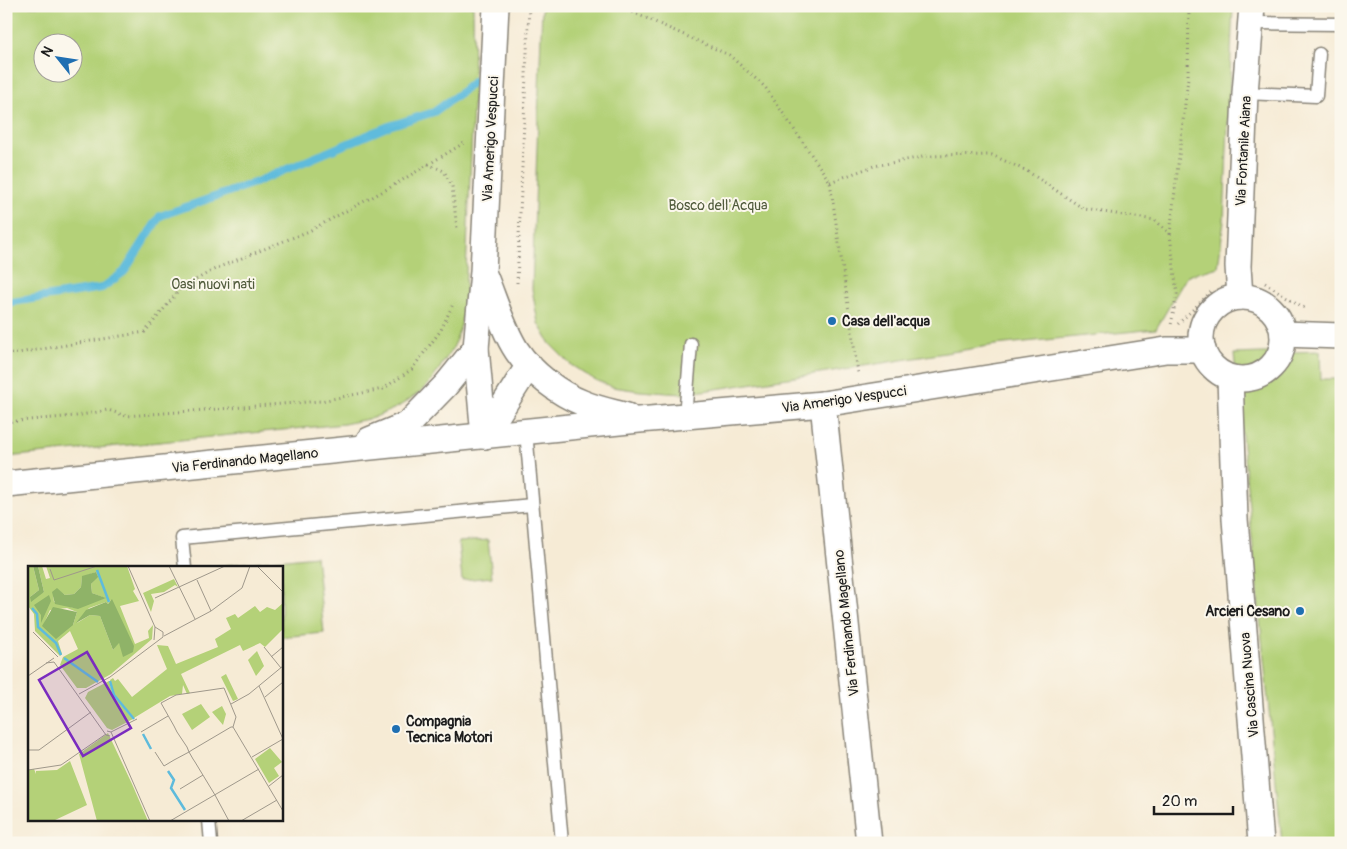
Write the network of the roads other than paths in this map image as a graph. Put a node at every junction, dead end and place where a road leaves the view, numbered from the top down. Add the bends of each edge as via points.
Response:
1 (496, 6) edge
2 (1252, 14) edge
3 (1341, 24) edge
4 (1319, 54) dead end
5 (1245, 94) junction
6 (483, 272) junction
7 (1240, 297) junction
8 (1283, 334) junction
9 (1341, 336) edge
10 (691, 344) dead end
11 (476, 348) junction
12 (1202, 350) junction
13 (529, 365) junction
14 (1230, 378) junction
15 (823, 404) junction
16 (682, 417) junction
17 (639, 420) junction
18 (526, 431) junction
19 (484, 436) junction
20 (347, 450) junction
21 (6, 484) edge
22 (532, 506) junction
23 (185, 566) edge
24 (209, 822) edge
25 (211, 843) edge
26 (562, 843) edge
27 (869, 843) edge
28 (1261, 843) edge

1 - 6 street, Via Amerigo Vespucci
2 - 3 lane
2 - 5 street, Via Fontanile Aiana
4 - 5 lane via 1316,96
5 - 7 street, Via Fontanile Aiana via 1238,266
6 - 11 street, Via Amerigo Vespucci
6 - 13 street via 509,336
7 - 8 street via 1264,303 1274,312
7 - 12 street via 1228,299 1208,314 1203,325
8 - 9 street
8 - 14 street via 1277,360 1268,370 1243,380
10 - 16 lane via 686,405
11 - 19 street, Via Amerigo Vespucci
11 - 20 street via 408,424
12 - 14 street via 1208,362
12 - 15 street, Via Amerigo Vespucci via 1166,350
13 - 17 street via 552,387 583,403
13 - 19 street
14 - 28 street, Via Cascina Nuova via 1235,519
15 - 16 street, Via Amerigo Vespucci
15 - 27 street, Via Ferdinando Magellano
16 - 17 street, Via Amerigo Vespucci
17 - 18 street, Via Amerigo Vespucci
18 - 19 street, Via Amerigo Vespucci
18 - 22 lane
19 - 20 street, Via Ferdinando Magellano
20 - 21 street, Via Ferdinando Magellano
22 - 23 lane via 182,538
22 - 26 lane
24 - 25 lane

